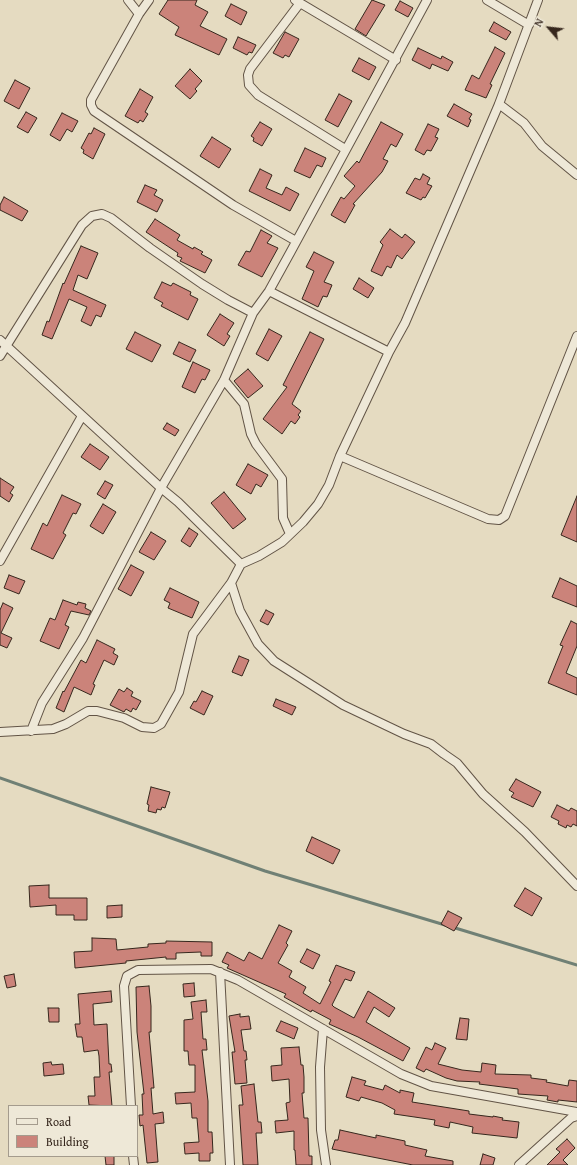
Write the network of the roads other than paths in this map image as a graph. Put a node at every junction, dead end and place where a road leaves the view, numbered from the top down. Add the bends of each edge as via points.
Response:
1 (128, 0) edge
2 (149, 0) edge
3 (427, 0) edge
4 (488, 0) edge
5 (538, 0) edge
6 (297, 2) edge
7 (139, 14) junction
8 (529, 25) junction
9 (396, 60) junction
10 (499, 104) junction
11 (345, 149) junction
12 (577, 175) edge
13 (296, 242) junction
14 (269, 291) junction
15 (253, 313) junction
16 (577, 336) edge
17 (3, 343) edge
18 (389, 352) junction
19 (0, 356) edge
20 (224, 380) junction
21 (82, 416) junction
22 (340, 456) junction
23 (161, 488) junction
24 (290, 534) junction
25 (0, 561) edge
26 (241, 564) junction
27 (231, 583) junction
28 (0, 732) edge
29 (31, 732) junction
30 (577, 886) edge
31 (220, 972) junction
32 (323, 1029) junction
33 (131, 1105) edge
34 (577, 1112) edge
35 (577, 1116) edge
36 (230, 1165) edge
37 (326, 1165) edge
38 (519, 1165) edge

1 - 7 street
2 - 7 street
3 - 9 street
4 - 8 street
5 - 8 street
6 - 9 street
6 - 11 street via 250,69 248,85 258,95
7 - 13 street via 91,100 94,111 233,205
8 - 10 street
9 - 11 street
10 - 12 street via 524,123 542,146
10 - 18 street via 405,323
11 - 13 street
13 - 14 street
14 - 15 street
14 - 18 street
15 - 17 street via 202,284 102,214 92,216 82,225
15 - 20 street
16 - 22 street via 505,516 499,520 488,519
17 - 19 street
17 - 21 street
18 - 22 street
20 - 23 street
20 - 24 street via 244,404 256,444 282,479 283,518
21 - 23 street
21 - 25 street
22 - 24 street via 329,485 318,504
23 - 26 street
23 - 29 street via 83,638 42,703
24 - 26 street via 282,542
26 - 27 street
27 - 29 street via 193,634 179,692 161,724 154,728 142,727 124,718 88,711 53,729
27 - 30 street via 240,611 258,644 274,661 343,705 431,744 457,763 483,794
28 - 29 street
31 - 32 street
31 - 33 street via 211,969 138,970 127,976 124,986
31 - 36 street
32 - 34 street via 401,1074 431,1086
32 - 37 street via 320,1068 321,1130
35 - 38 street via 571,1118

